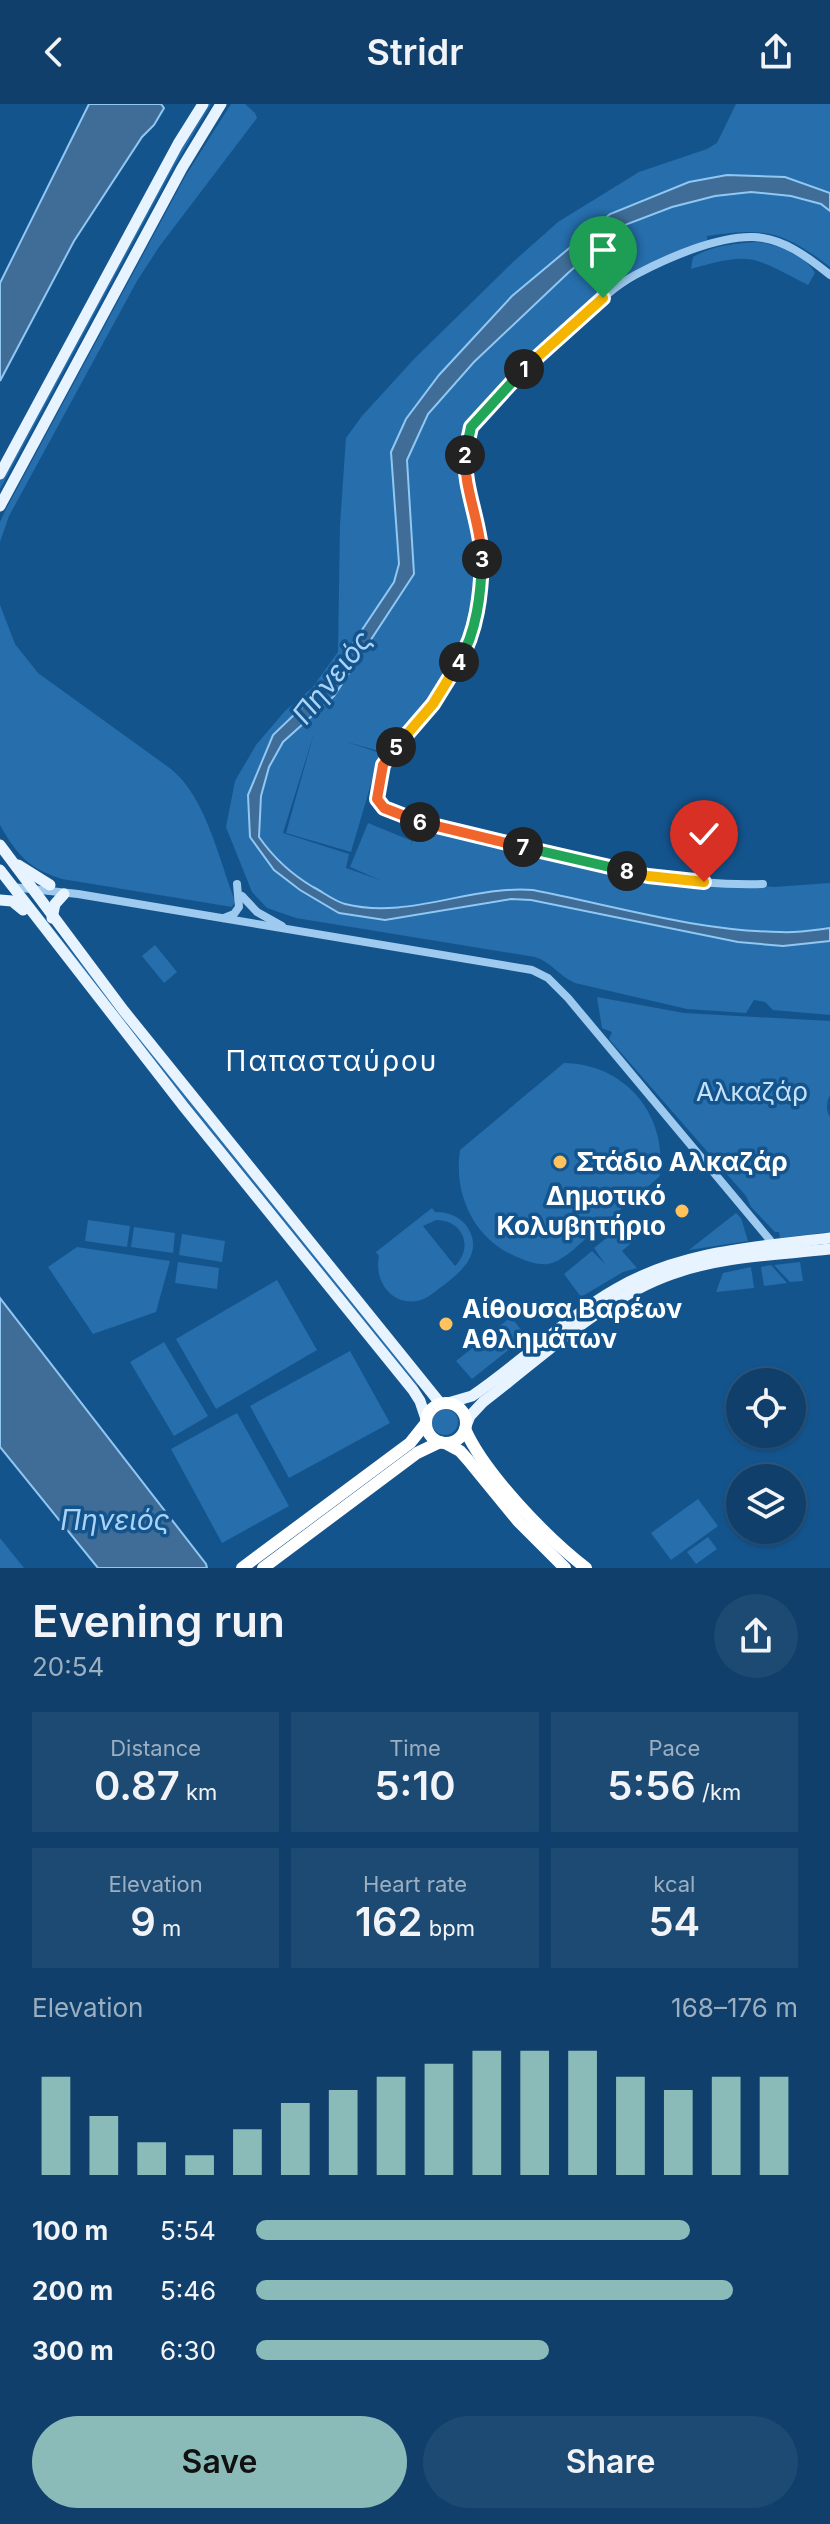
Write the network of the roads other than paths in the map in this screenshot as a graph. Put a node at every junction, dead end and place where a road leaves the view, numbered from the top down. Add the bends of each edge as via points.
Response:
1 (203, 104) edge
2 (221, 104) edge
3 (826, 272) edge
4 (0, 474) edge
5 (0, 506) edge
6 (2, 848) edge
7 (0, 870) edge
8 (237, 884) dead end
9 (763, 884) dead end
10 (10, 885) junction
11 (27, 885) junction
12 (50, 885) junction
13 (64, 894) junction
14 (78, 894) junction
15 (242, 896) dead end
16 (0, 900) edge
17 (52, 918) junction
18 (221, 918) junction
19 (39, 924) junction
20 (286, 928) junction
21 (830, 1238) edge
22 (772, 1247) junction
23 (801, 1247) junction
24 (830, 1249) edge
25 (444, 1403) junction
26 (426, 1421) junction
27 (465, 1428) junction
28 (443, 1443) junction
29 (352, 1494) junction
30 (243, 1568) edge
31 (263, 1568) edge
32 (565, 1568) edge
33 (586, 1568) edge

1 - 4 main road
2 - 5 main road
3 - 9 street via 783,243 757,237 720,242 666,261 635,275 600,301 482,413 471,427 465,453 481,549 473,627 467,647 429,710 386,759 378,785 377,799 384,808 447,830 648,876
6 - 11 main road
6 - 12 main road via 23,870
7 - 10 main road
8 - 18 street via 239,907
10 - 11 street
10 - 19 main road
11 - 12 street
11 - 13 street
11 - 17 main road
12 - 14 street
13 - 14 street
13 - 17 main road via 53,907
14 - 18 street
15 - 20 street via 257,912
16 - 19 main road via 15,903
17 - 25 main road
18 - 20 street
19 - 26 main road via 404,1378
20 - 22 street via 543,975
21 - 23 main road
22 - 23 main road
22 - 25 main road via 692,1258 634,1279 472,1396
22 - 27 main road via 636,1289 483,1402
23 - 24 main road
25 - 26 highway via 434,1407
25 - 27 highway via 462,1411
26 - 28 highway via 430,1435
26 - 29 highway via 417,1436
27 - 28 highway via 457,1440
27 - 33 highway via 527,1513
28 - 29 highway
28 - 32 highway via 460,1451
29 - 30 highway
29 - 31 highway

